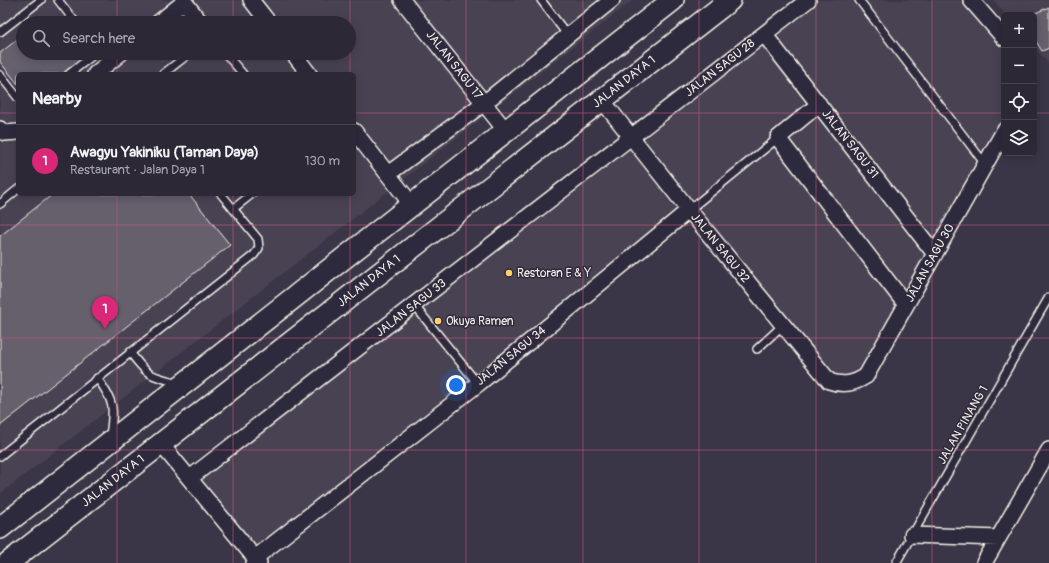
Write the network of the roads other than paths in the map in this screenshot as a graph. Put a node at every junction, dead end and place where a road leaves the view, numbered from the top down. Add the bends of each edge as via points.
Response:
1 (41, 0) edge
2 (58, 0) edge
3 (251, 0) edge
4 (402, 0) edge
5 (540, 0) edge
6 (612, 0) edge
7 (672, 0) edge
8 (730, 0) edge
9 (808, 0) edge
10 (859, 0) edge
11 (971, 0) edge
12 (183, 1) edge
13 (20, 16) edge
14 (71, 16) edge
15 (166, 16) edge
16 (195, 16) edge
17 (264, 16) edge
18 (16, 20) edge
19 (0, 32) edge
20 (764, 34) junction
21 (1001, 35) edge
22 (568, 36) junction
23 (87, 60) edge
24 (112, 60) edge
25 (181, 60) edge
26 (231, 60) edge
27 (298, 60) edge
28 (72, 72) edge
29 (97, 72) edge
30 (166, 72) edge
31 (241, 72) edge
32 (307, 72) edge
33 (0, 76) edge
34 (16, 96) edge
35 (602, 100) junction
36 (484, 104) junction
37 (819, 104) junction
38 (0, 129) edge
39 (506, 131) junction
40 (16, 132) edge
41 (356, 134) edge
42 (1001, 136) edge
43 (631, 137) junction
44 (778, 138) junction
45 (985, 165) junction
46 (388, 174) junction
47 (16, 192) edge
48 (223, 196) edge
49 (249, 196) edge
50 (0, 204) edge
51 (412, 205) junction
52 (233, 209) junction
53 (689, 210) junction
54 (935, 254) junction
55 (1049, 297) edge
56 (414, 305) junction
57 (906, 305) junction
58 (783, 325) junction
59 (756, 349) dead end
60 (130, 352) junction
61 (97, 378) junction
62 (184, 384) junction
63 (478, 384) junction
64 (847, 384) joint
65 (109, 442) junction
66 (161, 444) junction
67 (1049, 450) edge
68 (0, 456) edge
69 (190, 478) junction
70 (0, 528) edge
71 (912, 535) junction
72 (998, 538) junction
73 (256, 561) edge
74 (8, 563) edge
75 (896, 563) edge
76 (984, 563) edge

1 - 13 lane
2 - 14 lane
3 - 17 street
4 - 36 street, JALAN SAGU 17
5 - 22 lane
6 - 22 street
7 - 39 main road
8 - 35 main road, JALAN DAYA 1
9 - 20 street, JALAN SAGU 28
10 - 45 lane
11 - 21 street
12 - 15 street
12 - 16 street
18 - 19 lane
20 - 37 street, JALAN SAGU 31
20 - 43 street, JALAN SAGU 28
22 - 36 street
23 - 28 lane
24 - 29 street
25 - 30 lane
26 - 31 lane
27 - 32 street
33 - 34 lane
35 - 43 street, JALAN SAGU 32
35 - 66 main road, JALAN DAYA 1
36 - 39 street, JALAN SAGU 17
36 - 46 street
37 - 44 street
37 - 54 street, JALAN SAGU 31
38 - 40 street
39 - 51 main road
41 - 46 street
42 - 45 street, JALAN SAGU 30
43 - 53 street, JALAN SAGU 32
43 - 56 street, JALAN SAGU 33
44 - 53 lane
44 - 57 street
45 - 54 street, JALAN SAGU 30
46 - 51 street
47 - 50 lane
48 - 52 lane
49 - 52 lane
51 - 62 main road
52 - 60 lane via 258,239 259,248 254,255
53 - 58 street, JALAN SAGU 32
53 - 63 street, JALAN SAGU 34
54 - 57 street, JALAN SAGU 30
55 - 71 lane, JALAN PINANG 1
56 - 63 lane
56 - 69 street, JALAN SAGU 33
57 - 64 street, JALAN SAGU 30 via 866,376 858,382
58 - 59 lane
58 - 64 street, JALAN SAGU 32 via 829,381
60 - 61 lane
60 - 62 lane via 142,369 150,375
61 - 65 lane via 111,400 113,416
61 - 68 lane
62 - 65 main road
63 - 73 street, JALAN SAGU 34
65 - 70 main road
66 - 69 street
66 - 74 main road, JALAN DAYA 1
67 - 72 street
69 - 73 street
71 - 72 street
71 - 75 lane, JALAN PINANG 1
72 - 76 street

